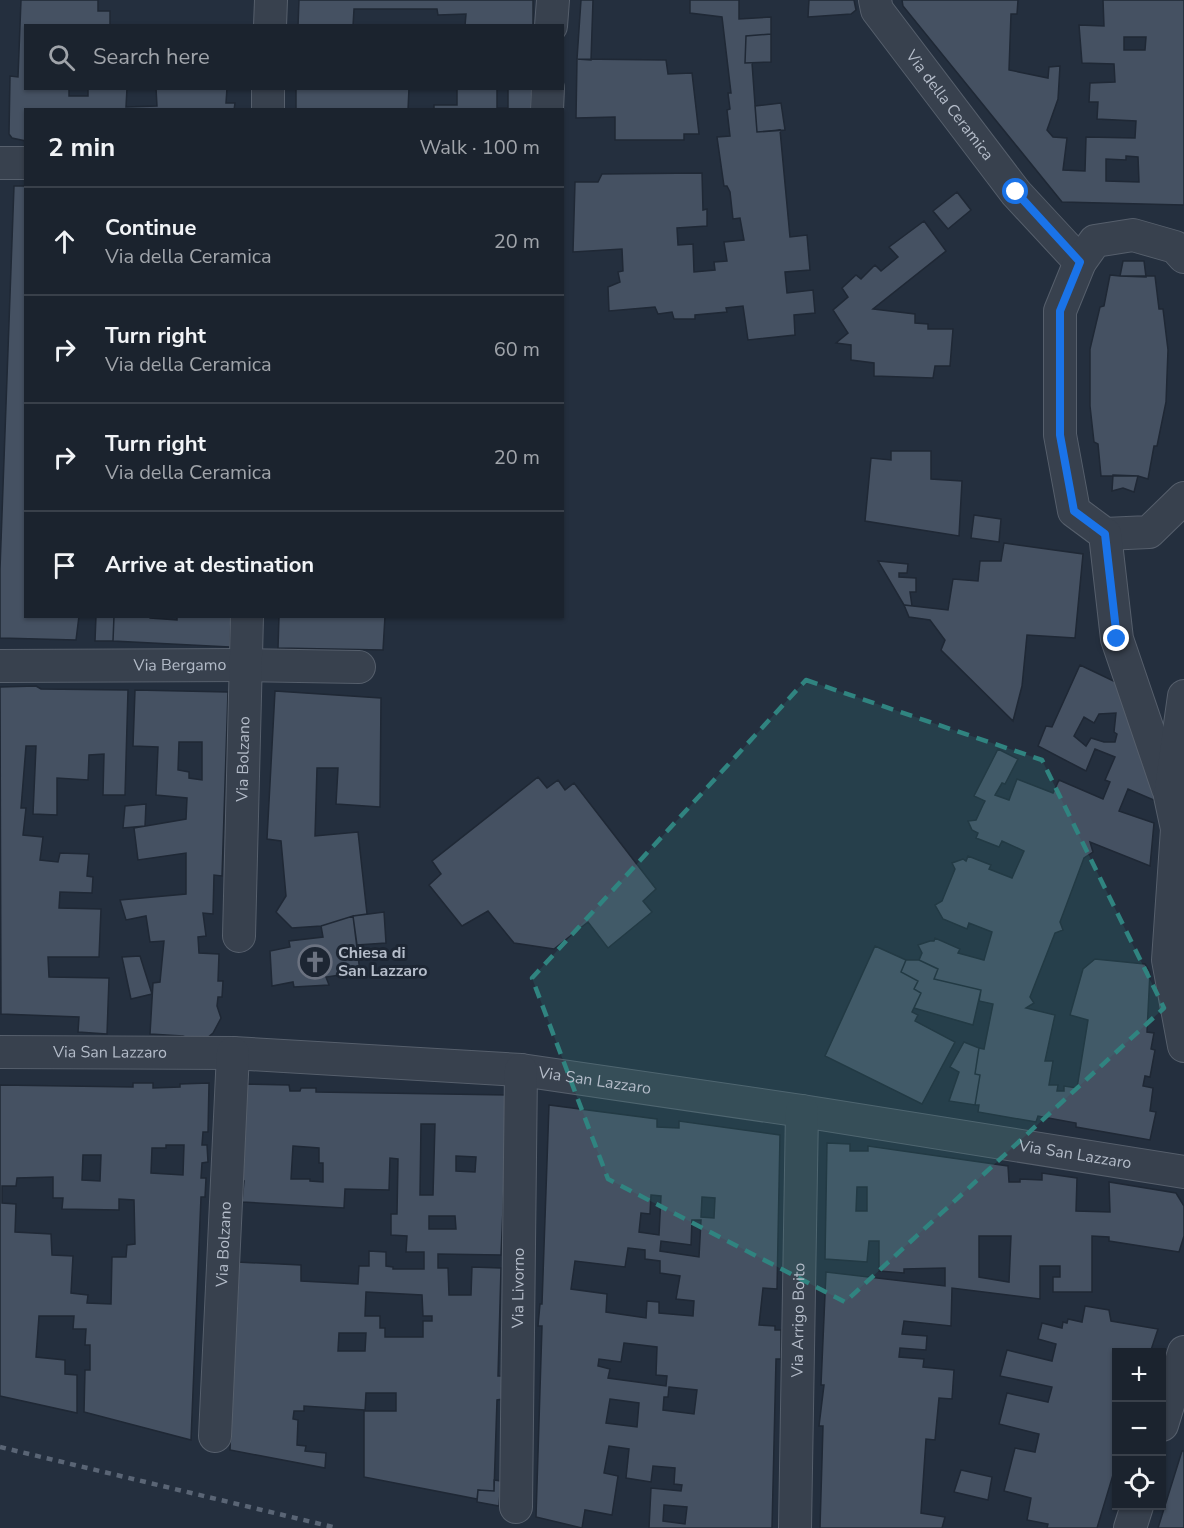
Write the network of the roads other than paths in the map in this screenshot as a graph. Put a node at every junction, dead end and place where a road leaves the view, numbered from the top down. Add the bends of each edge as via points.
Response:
1 (271, 0) edge
2 (553, 0) edge
3 (875, 0) edge
4 (270, 24) edge
5 (551, 24) edge
6 (268, 90) edge
7 (548, 90) edge
8 (268, 108) edge
9 (547, 108) edge
10 (0, 163) edge
11 (24, 163) edge
12 (1184, 257) edge
13 (1080, 262) junction
14 (1184, 498) edge
15 (1105, 534) junction
16 (247, 618) edge
17 (245, 665) junction
18 (0, 666) edge
19 (359, 668) dead end
20 (1184, 696) edge
21 (1177, 796) edge
22 (239, 936) dead end
23 (1184, 1046) edge
24 (0, 1052) edge
25 (233, 1053) junction
26 (521, 1070) junction
27 (802, 1111) junction
28 (1184, 1172) edge
29 (1184, 1352) edge
30 (1166, 1409) edge
31 (215, 1436) dead end
32 (516, 1507) dead end
33 (1136, 1510) edge
34 (795, 1528) edge
35 (1130, 1528) edge

1 - 4 street
2 - 5 street
3 - 13 street, Via della Ceramica via 877,10 1016,192
6 - 8 street
7 - 9 street
10 - 11 street
12 - 13 street via 1175,247 1132,235 1095,241
13 - 15 street via 1060,311 1060,435 1074,511
14 - 15 street via 1149,532
15 - 21 street via 1117,639
16 - 17 street, Via Bolzano
17 - 18 street, Via Bergamo
17 - 19 street, Via Bergamo
17 - 22 street, Via Bolzano
20 - 21 street
21 - 23 street via 1168,960
24 - 25 street, Via San Lazzaro
25 - 26 street, Via San Lazzaro
25 - 31 street, Via Bolzano
26 - 27 street, Via San Lazzaro
26 - 32 street, Via Livorno
27 - 28 street, Via San Lazzaro
27 - 34 street, Via Arrigo Boito
29 - 30 street
33 - 35 street

